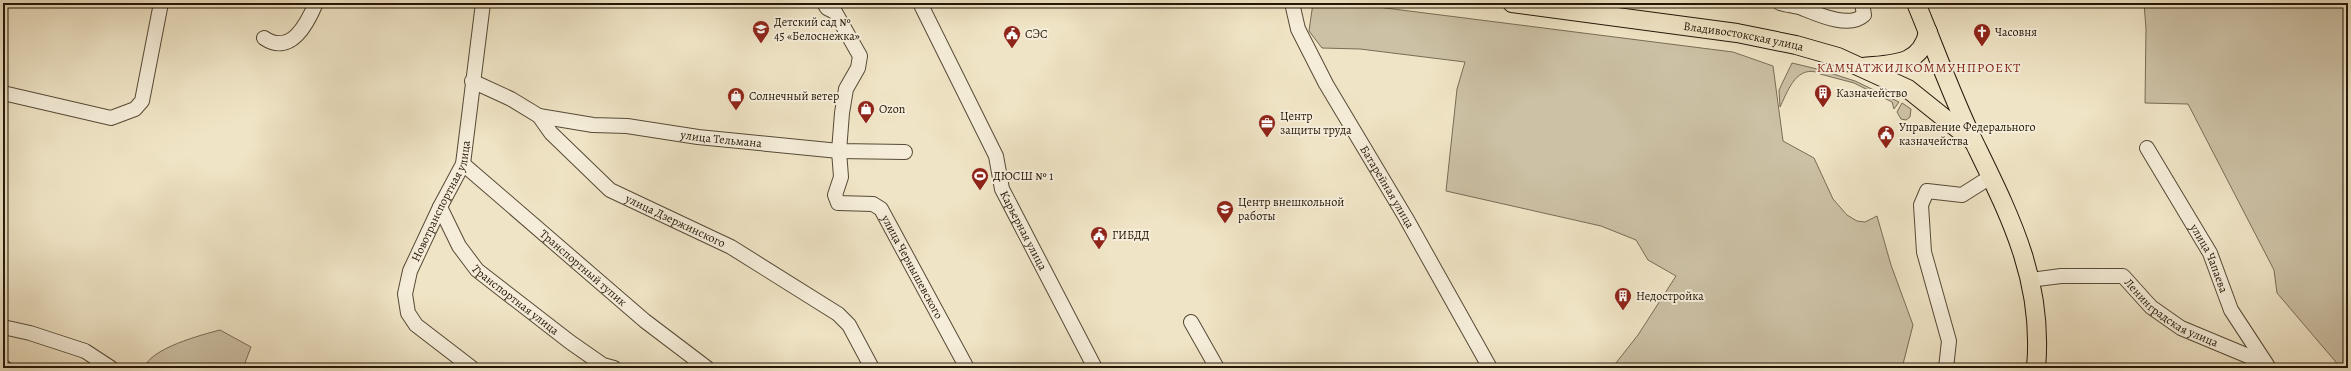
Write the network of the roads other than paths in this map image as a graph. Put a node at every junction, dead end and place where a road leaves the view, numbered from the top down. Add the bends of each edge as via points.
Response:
1 (161, 3) edge
2 (316, 3) edge
3 (483, 3) edge
4 (824, 3) edge
5 (920, 3) edge
6 (1292, 3) edge
7 (1512, 3) edge
8 (1780, 3) edge
9 (1862, 3) edge
10 (1916, 3) edge
11 (1928, 32) junction
12 (264, 38) dead end
13 (1863, 67) junction
14 (472, 81) junction
15 (1949, 84) junction
16 (3, 92) edge
17 (1922, 99) junction
18 (539, 116) junction
19 (1974, 141) junction
20 (2147, 148) dead end
21 (839, 151) junction
22 (905, 152) dead end
23 (463, 164) junction
24 (1992, 176) junction
25 (440, 207) junction
26 (2030, 280) junction
27 (1191, 322) dead end
28 (3, 327) edge
29 (2267, 365) edge
30 (112, 368) edge
31 (472, 368) edge
32 (614, 368) edge
33 (707, 368) edge
34 (872, 368) edge
35 (966, 368) edge
36 (1096, 368) edge
37 (1217, 368) edge
38 (1490, 368) edge
39 (1946, 368) edge
40 (2036, 368) edge

1 - 16 street via 142,101 135,109 110,118
2 - 12 street via 303,29 289,41 276,44
3 - 14 street, Новотранспортная улица
4 - 21 street via 835,12 860,56 858,68 846,89
5 - 36 street, Карьерная улица via 996,156 1002,189
6 - 38 street, Батарейная улица via 1298,29 1326,84 1406,218
7 - 13 main road, Владивостокская улица via 1745,35 1809,49
8 - 9 street via 1825,18 1850,20 1864,15
10 - 11 main road
11 - 13 main road via 1925,44 1916,55 1899,63
11 - 15 main road
13 - 17 main road, Владивостокская улица via 1908,89
14 - 18 street, улица Дзержинского via 512,99
14 - 23 street, Новотранспортная улица
15 - 17 main road via 1943,100 1932,102
15 - 19 main road
17 - 19 main road, Владивостокская улица
18 - 21 street, улица Тельмана via 593,125 627,126 698,137
18 - 34 street, улица Дзержинского via 551,133 610,190 731,247 838,314 849,325
19 - 24 main road
20 - 29 street, улица Чапаева via 2210,253 2231,310
21 - 22 street, улица Тельмана
21 - 35 street, улица Чернышевского via 841,177 835,195 838,203 873,204 881,209
23 - 25 street, Новотранспортная улица
23 - 33 street, Транспортный тупик via 645,321
24 - 26 main road via 2014,226
24 - 39 street via 1962,195 1927,191 1921,205 1924,252 1949,341
25 - 31 street, Новотранспортная улица via 410,271 405,302 416,325
25 - 32 street, Транспортная улица via 459,246 477,270 570,342 603,365
26 - 29 street, Ленинградская улица via 2061,276 2123,276 2151,307 2181,328
26 - 40 main road via 2037,319
27 - 37 street
28 - 30 street via 85,351

